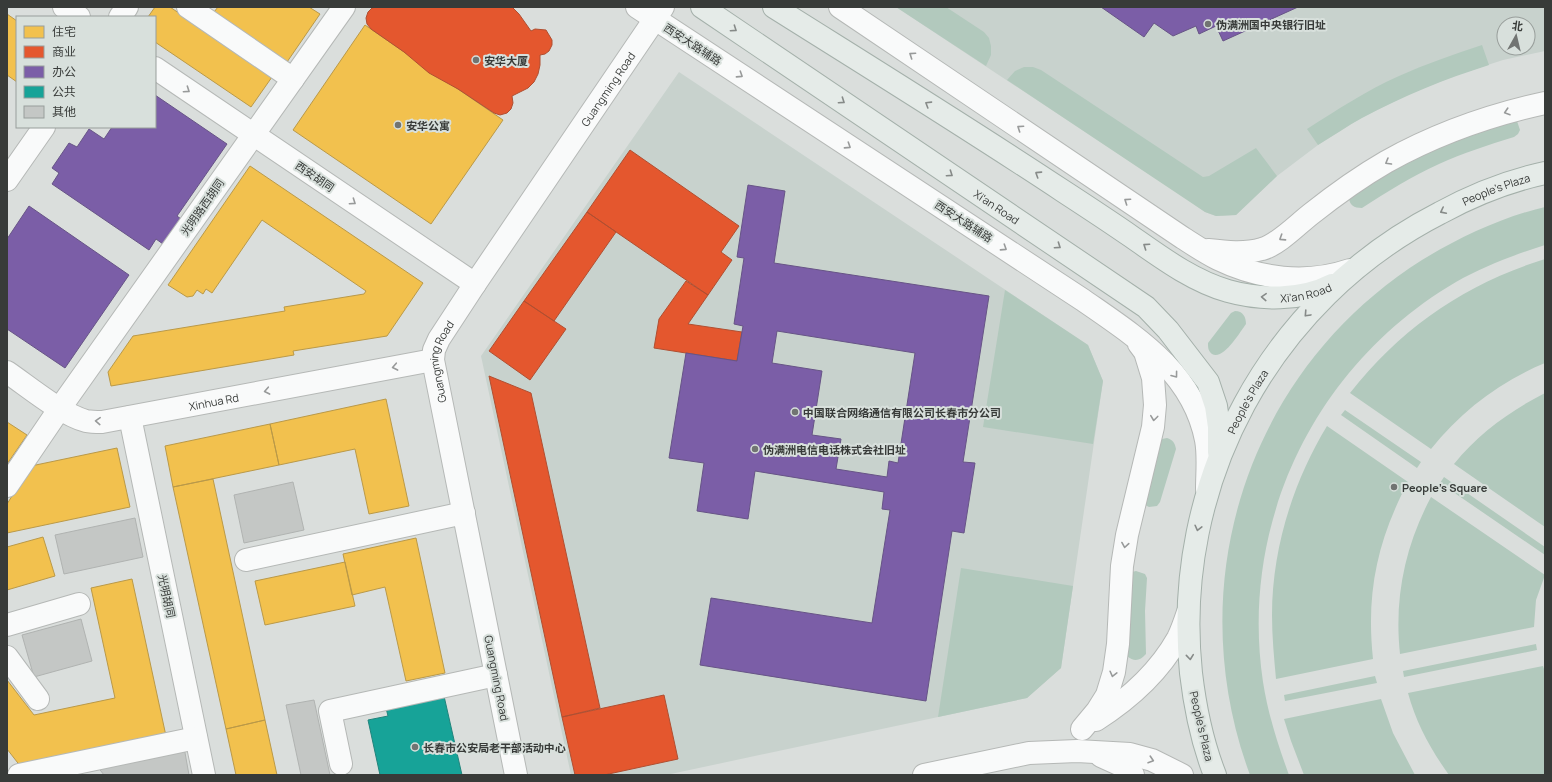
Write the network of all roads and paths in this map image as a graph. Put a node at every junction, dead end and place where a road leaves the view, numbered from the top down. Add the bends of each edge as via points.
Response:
1 (64, 7) edge
2 (127, 7) edge
3 (188, 7) edge
4 (344, 7) edge
5 (637, 7) edge
6 (702, 7) edge
7 (774, 7) edge
8 (840, 7) edge
9 (659, 13) edge
10 (78, 16) edge
11 (121, 16) edge
12 (156, 69) edge
13 (293, 79) junction
14 (1545, 103) edge
15 (43, 128) edge
16 (253, 135) junction
17 (1545, 173) edge
18 (7, 180) edge
19 (1183, 238) junction
20 (1348, 274) junction
21 (475, 284) junction
22 (1128, 331) junction
23 (433, 360) junction
24 (7, 372) edge
25 (60, 408) junction
26 (130, 417) junction
27 (1218, 458) junction
28 (7, 486) edge
29 (1206, 496) junction
30 (464, 513) junction
31 (246, 560) dead end
32 (79, 604) dead end
33 (1188, 612) junction
34 (7, 625) edge
35 (7, 657) edge
36 (496, 675) junction
37 (38, 699) dead end
38 (1082, 728) junction
39 (196, 738) junction
40 (1085, 751) junction
41 (1029, 753) junction
42 (341, 764) dead end
43 (19, 775) edge
44 (204, 775) edge
45 (516, 775) edge
46 (924, 775) edge
47 (1133, 775) edge
48 (1182, 775) edge
49 (1215, 775) edge

1 - 10 street
2 - 11 street
3 - 13 street
4 - 13 street, 光明路西胡同
5 - 9 street, 西安大路辅路
6 -> 27 main road, Xi'an Road via 1146,307 1194,361 1208,382 1216,406 1219,427
20 -> 7 main road, Xi'an Road via 1325,289 1279,298 1227,291 1200,279 1166,260 1001,150
19 -> 8 street
9 - 21 street, Guangming Road
9 -> 22 street, 西安大路辅路
12 -> 16 street, 西安胡同
13 - 16 street, 光明路西胡同
14 -> 19 street via 1471,123 1428,140 1386,162 1347,187 1286,236 1263,249 1234,252 1207,250
15 - 18 street
16 -> 21 street, 西安胡同
16 - 25 street, 光明路西胡同
17 -> 20 main road, People's Plaza via 1457,203 1398,236
19 - 20 street via 1234,267 1284,279 1310,279
20 -> 27 main road, People's Plaza via 1298,323 1274,355 1253,388
21 - 23 street, Guangming Road via 438,339
22 -> 29 street, 西安大路辅路 via 1173,371 1191,398 1206,440
22 -> 38 street via 1145,352 1153,378 1155,405 1122,566 1114,672 1107,695
23 -> 26 street, Xinhua Rd
23 - 30 street, Guangming Road
24 - 25 street, Xinhua Rd
26 -> 25 street, Xinhua Rd via 102,422 87,421
25 - 28 street, 光明路西胡同
26 - 39 street, 光明胡同
27 - 29 main road, People's Plaza
29 -> 33 main road, People's Plaza via 1197,534
30 - 31 street
30 - 36 street, Guangming Road
32 - 34 street
33 - 38 street via 1178,637 1146,681 1121,702
33 -> 49 main road, People's Plaza via 1193,691 1201,730
35 - 37 street
36 - 42 street via 330,711
36 - 45 street, Guangming Road
38 - 41 street via 1074,734
39 - 43 street
39 - 44 street, 光明胡同
40 - 41 street
40 - 47 street via 1105,757 1123,766
40 -> 48 street via 1130,754 1152,760
41 - 46 street

